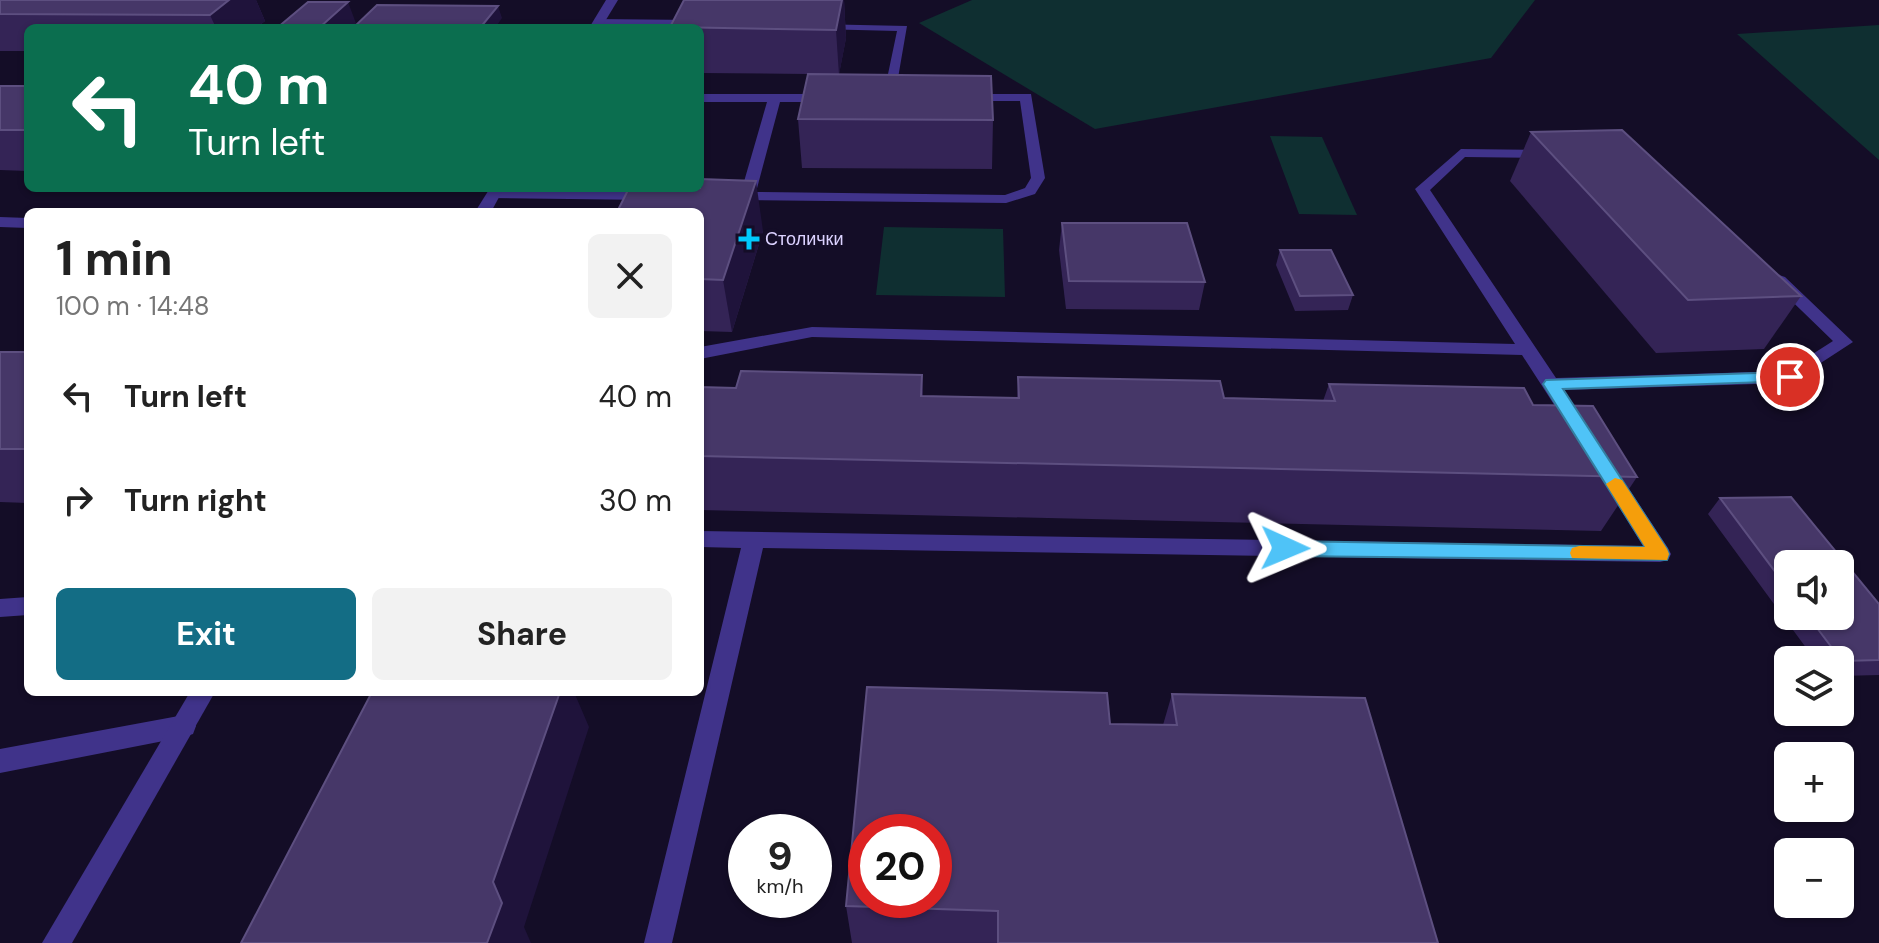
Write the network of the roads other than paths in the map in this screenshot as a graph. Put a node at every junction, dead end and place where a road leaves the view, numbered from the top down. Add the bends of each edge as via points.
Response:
1 (612, 0) edge
2 (597, 24) edge
3 (711, 24) edge
4 (807, 26) edge
5 (704, 98) edge
6 (775, 98) junction
7 (846, 98) edge
8 (905, 98) edge
9 (950, 98) edge
10 (1573, 154) edge
11 (495, 192) edge
12 (670, 196) edge
13 (716, 196) edge
14 (747, 197) junction
15 (0, 222) edge
16 (24, 223) edge
17 (1767, 269) edge
18 (1530, 350) junction
19 (704, 352) edge
20 (1552, 384) junction
21 (704, 539) edge
22 (754, 539) junction
23 (24, 606) edge
24 (0, 608) edge
25 (201, 696) edge
26 (184, 726) junction
27 (0, 761) edge
28 (56, 943) edge
29 (658, 943) edge

1 - 2 street
2 - 3 street
4 - 8 street via 903,28 882,98
5 - 6 street
6 - 7 street
6 - 14 street
9 - 14 street via 1026,97 1038,178 1030,191 1006,199
10 - 18 street via 1461,153 1422,189
11 - 12 street
13 - 14 street
15 - 16 street
17 - 20 street via 1844,342 1790,377
18 - 19 street via 812,332
18 - 20 street
20 - 22 street via 1660,554
21 - 22 street
22 - 29 street
23 - 24 street
25 - 26 street
26 - 27 street
26 - 28 street

